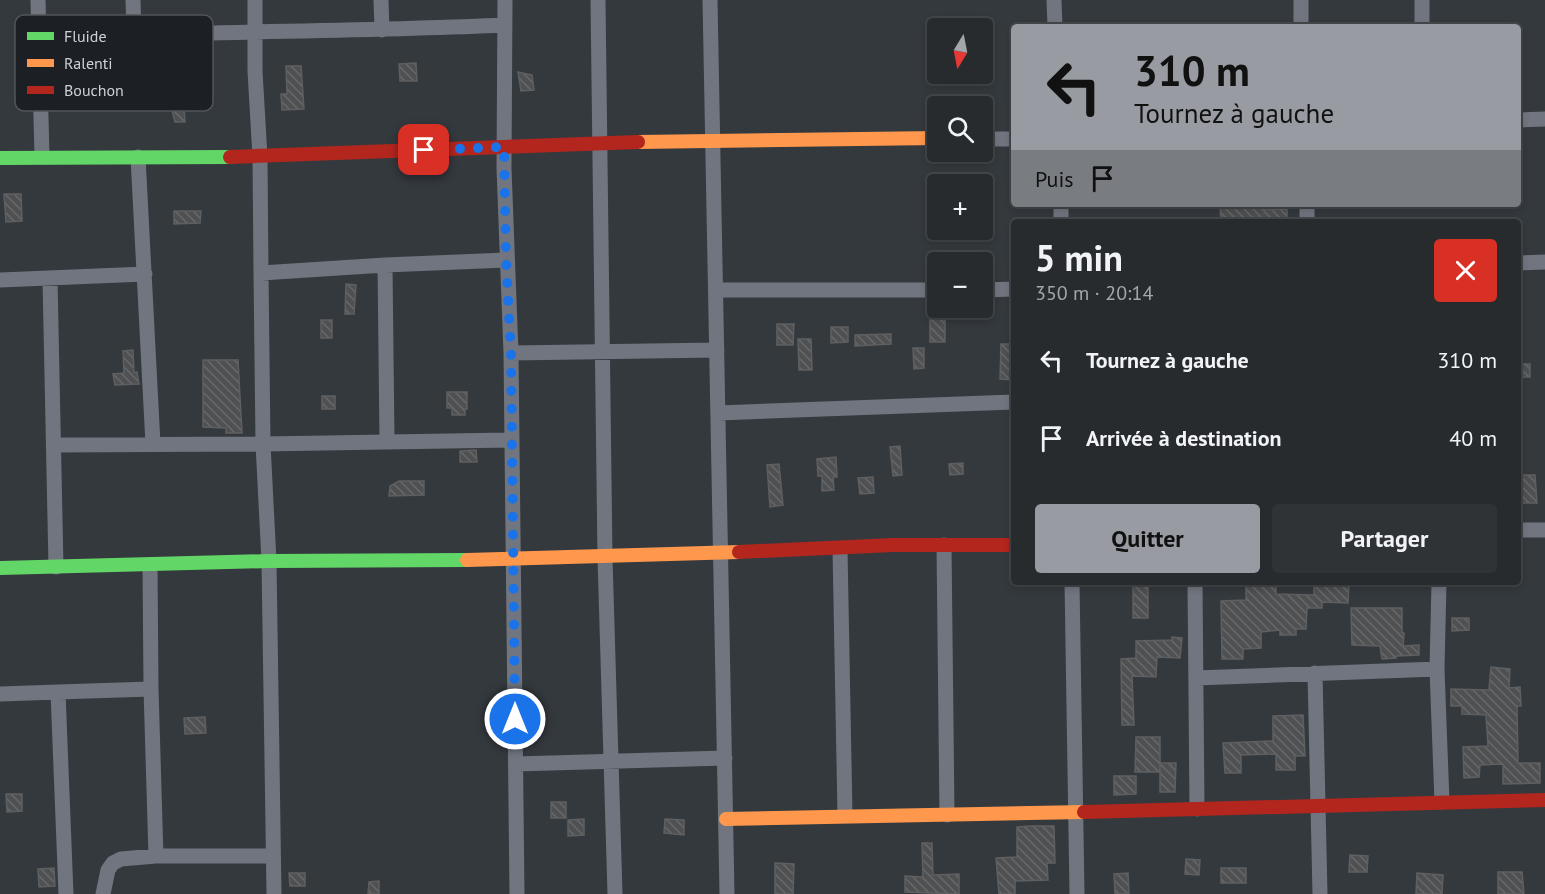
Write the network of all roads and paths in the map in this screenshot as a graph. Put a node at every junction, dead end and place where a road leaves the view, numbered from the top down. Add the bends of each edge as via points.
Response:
1 (38, 0) edge
2 (133, 0) edge
3 (255, 0) edge
4 (381, 0) edge
5 (505, 0) edge
6 (598, 0) edge
7 (710, 0) edge
8 (1054, 0) edge
9 (1301, 0) edge
10 (1422, 0) edge
11 (38, 15) edge
12 (133, 15) edge
13 (1055, 24) edge
14 (1301, 24) edge
15 (1422, 24) edge
16 (505, 25) junction
17 (382, 30) junction
18 (254, 32) junction
19 (213, 33) edge
20 (41, 111) edge
21 (1545, 119) edge
22 (1521, 120) edge
23 (927, 138) edge
24 (993, 139) edge
25 (1011, 139) edge
26 (713, 142) junction
27 (598, 144) junction
28 (504, 147) junction
29 (42, 156) junction
30 (138, 157) junction
31 (260, 157) junction
32 (0, 158) edge
33 (506, 260) junction
34 (1545, 262) edge
35 (1521, 263) edge
36 (385, 265) junction
37 (261, 273) junction
38 (145, 274) junction
39 (50, 279) junction
40 (0, 280) edge
41 (1011, 289) edge
42 (716, 290) junction
43 (927, 290) edge
44 (993, 290) edge
45 (717, 350) junction
46 (601, 351) junction
47 (511, 353) junction
48 (1011, 402) edge
49 (718, 413) junction
50 (512, 440) junction
51 (387, 442) junction
52 (54, 444) junction
53 (153, 444) junction
54 (263, 444) junction
55 (1521, 530) edge
56 (1545, 530) edge
57 (944, 545) junction
58 (1011, 545) edge
59 (840, 549) junction
60 (721, 552) junction
61 (605, 558) junction
62 (514, 560) junction
63 (269, 561) junction
64 (150, 566) junction
65 (56, 567) junction
66 (0, 568) edge
67 (1072, 585) edge
68 (1195, 585) edge
69 (1439, 585) edge
70 (1437, 669) junction
71 (1315, 673) junction
72 (1196, 678) junction
73 (151, 689) junction
74 (58, 692) junction
75 (0, 694) edge
76 (725, 758) junction
77 (611, 762) junction
78 (516, 764) junction
79 (1545, 800) edge
80 (1442, 802) junction
81 (1318, 807) junction
82 (1197, 809) junction
83 (1076, 811) junction
84 (947, 814) junction
85 (845, 815) junction
86 (726, 819) junction
87 (156, 856) junction
88 (273, 856) junction
89 (66, 894) edge
90 (103, 894) edge
91 (274, 894) edge
92 (517, 894) edge
93 (615, 894) edge
94 (727, 894) edge
95 (1077, 894) edge
96 (1320, 894) edge

1 - 11 street
2 - 12 street
3 - 18 street
4 - 17 street
5 - 16 street
6 - 27 street
7 - 26 street
8 - 13 street
9 - 14 street
10 - 15 street
16 - 17 street
16 - 28 street
17 - 18 street
18 - 19 street
18 - 31 street
20 - 29 street
21 - 22 street
23 - 26 street
24 - 25 street
26 - 27 street
26 - 42 street
27 - 28 street
27 - 46 street
28 - 31 street
28 - 33 street
29 - 30 street
29 - 32 street
30 - 31 street
30 - 38 street
31 - 37 street
33 - 36 street
33 - 47 street
34 - 35 street
36 - 37 street
36 - 51 street
37 - 54 street
38 - 39 street
38 - 53 street
39 - 40 street
39 - 52 street
41 - 44 street
42 - 43 street
42 - 45 street
45 - 46 street
45 - 49 street
46 - 47 street
46 - 61 street
47 - 50 street
48 - 49 street
49 - 60 street
50 - 51 street
50 - 62 street
51 - 54 street
52 - 53 street
52 - 65 street
53 - 54 street
54 - 63 street
55 - 56 street
57 - 58 street
57 - 59 street
57 - 84 street
59 - 60 street
59 - 85 street
60 - 61 street
60 - 76 street
61 - 62 street
61 - 77 street
62 - 63 street
62 - 78 street
63 - 64 street
63 - 88 street
64 - 65 street
64 - 73 street
65 - 66 street
67 - 83 street
68 - 72 street
69 - 70 street
70 - 71 street
70 - 80 street
71 - 72 street
71 - 81 street
72 - 82 street
73 - 74 street
73 - 87 street
74 - 75 street
74 - 89 street
76 - 77 street
76 - 86 street
77 - 78 street
77 - 93 street
78 - 92 street
79 - 80 street
80 - 81 street
81 - 82 street
81 - 96 street
82 - 83 street
83 - 84 street
83 - 95 street
84 - 85 street
85 - 86 street
86 - 94 street
87 - 88 street
87 - 90 street via 130,857 113,863
88 - 91 street

